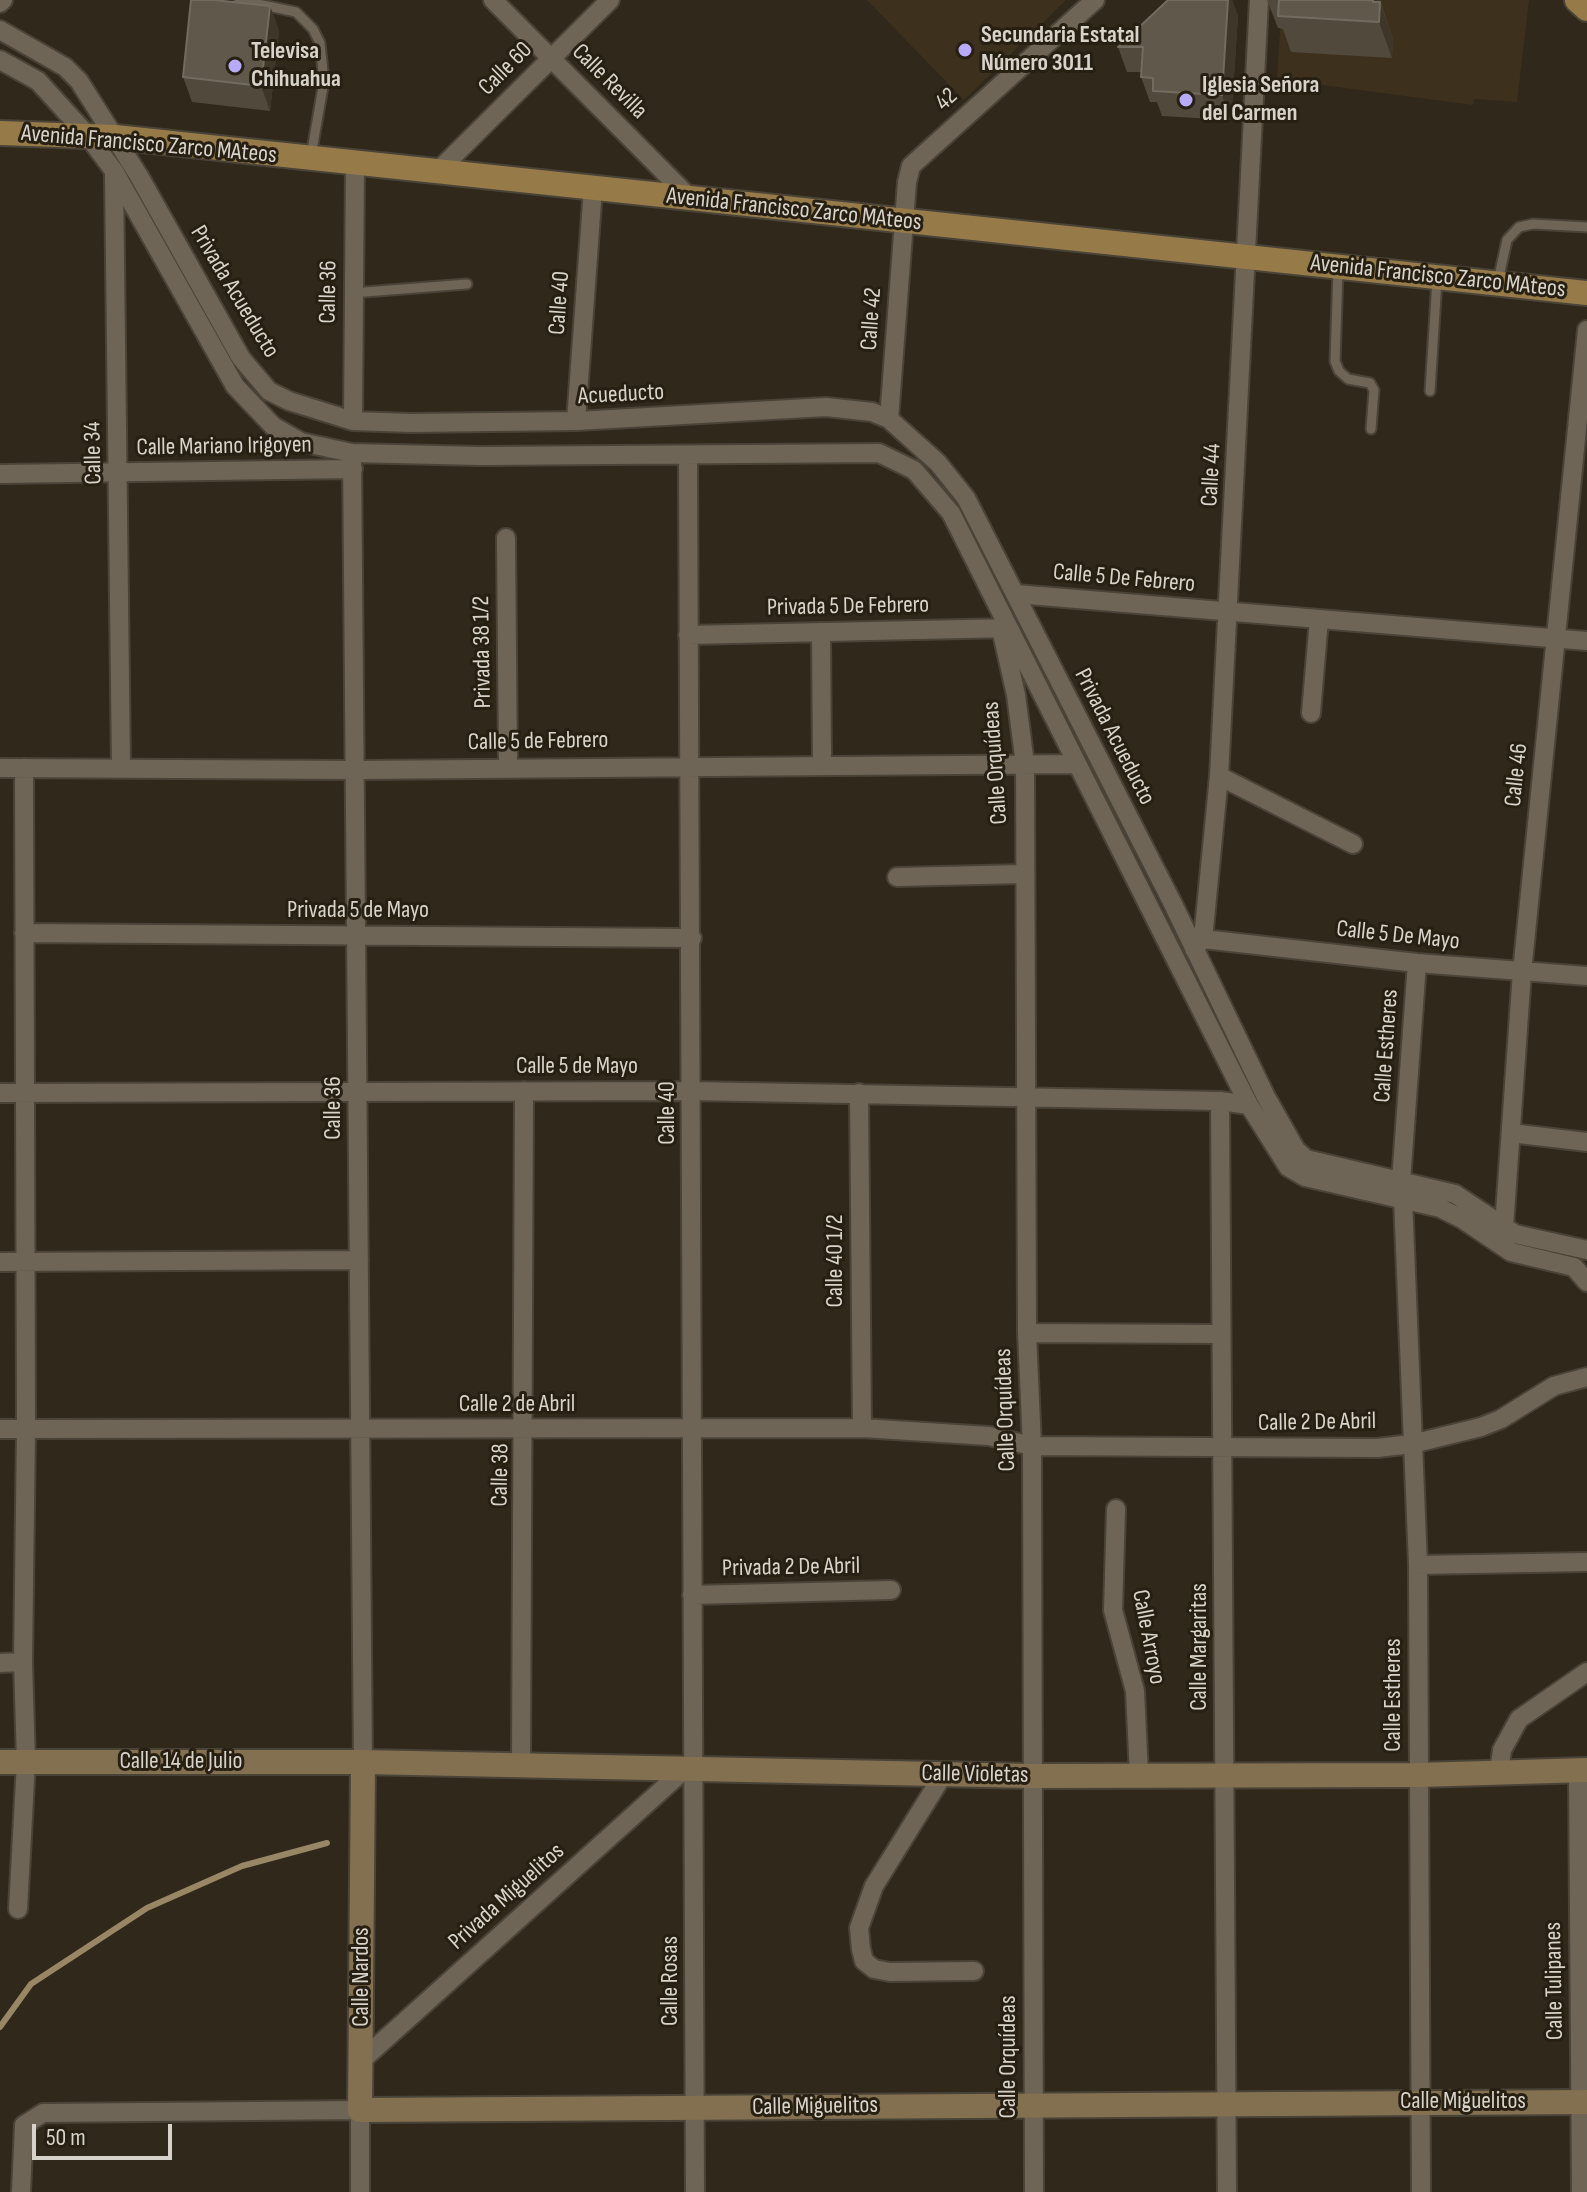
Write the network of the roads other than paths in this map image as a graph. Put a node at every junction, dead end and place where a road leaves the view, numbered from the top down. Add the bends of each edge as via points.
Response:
1 (239, 0) edge
2 (493, 0) edge
3 (610, 0) edge
4 (1095, 0) edge
5 (1259, 0) edge
6 (1577, 0) edge
7 (1587, 9) edge
8 (0, 30) edge
9 (551, 58) junction
10 (0, 60) edge
11 (0, 133) edge
12 (88, 136) junction
13 (115, 137) junction
14 (311, 159) junction
15 (355, 164) junction
16 (114, 171) junction
17 (437, 172) junction
18 (593, 188) junction
19 (690, 198) junction
20 (904, 223) junction
21 (1587, 227) edge
22 (1248, 257) junction
23 (1338, 266) junction
24 (1437, 277) junction
25 (1498, 283) junction
26 (467, 284) dead end
27 (352, 293) junction
28 (1587, 293) edge
29 (1587, 330) edge
30 (1430, 391) dead end
31 (889, 419) junction
32 (353, 421) junction
33 (576, 421) junction
34 (1371, 429) dead end
35 (688, 456) junction
36 (353, 461) junction
37 (118, 473) junction
38 (0, 474) edge
39 (1580, 478) edge
40 (506, 538) dead end
41 (1016, 594) junction
42 (1228, 612) junction
43 (1319, 619) junction
44 (1005, 628) junction
45 (821, 632) junction
46 (688, 635) junction
47 (1554, 638) junction
48 (1587, 641) edge
49 (1063, 691) junction
50 (1045, 701) junction
51 (1311, 713) dead end
52 (1025, 764) junction
53 (1077, 764) junction
54 (691, 765) junction
55 (822, 765) junction
56 (508, 766) junction
57 (0, 768) edge
58 (24, 768) junction
59 (121, 768) junction
60 (356, 770) junction
61 (1219, 776) junction
62 (1353, 844) dead end
63 (1024, 874) junction
64 (897, 877) dead end
65 (24, 933) junction
66 (357, 935) junction
67 (692, 938) junction
68 (1199, 944) junction
69 (1417, 963) junction
70 (1522, 972) junction
71 (1587, 976) edge
72 (524, 1091) junction
73 (692, 1091) junction
74 (0, 1093) edge
75 (24, 1093) junction
76 (358, 1093) junction
77 (859, 1093) junction
78 (1026, 1098) junction
79 (1220, 1101) junction
80 (1258, 1101) junction
81 (1511, 1133) junction
82 (1587, 1142) edge
83 (1402, 1190) junction
84 (1504, 1227) junction
85 (1587, 1250) edge
86 (359, 1260) junction
87 (0, 1262) edge
88 (25, 1262) junction
89 (1587, 1282) edge
90 (1027, 1333) junction
91 (1221, 1334) junction
92 (1587, 1377) edge
93 (691, 1428) junction
94 (862, 1428) junction
95 (0, 1429) edge
96 (26, 1429) junction
97 (361, 1429) junction
98 (526, 1429) junction
99 (1412, 1444) junction
100 (1032, 1446) junction
101 (1222, 1448) junction
102 (1116, 1509) dead end
103 (1587, 1562) edge
104 (1418, 1565) junction
105 (891, 1590) dead end
106 (692, 1595) junction
107 (23, 1662) junction
108 (0, 1663) edge
109 (1587, 1672) edge
110 (0, 1762) edge
111 (26, 1762) junction
112 (363, 1762) junction
113 (521, 1764) junction
114 (690, 1770) junction
115 (1583, 1770) edge
116 (1499, 1772) junction
117 (943, 1775) junction
118 (1139, 1775) junction
119 (1418, 1775) junction
120 (1032, 1776) junction
121 (1225, 1776) junction
122 (18, 1909) dead end
123 (974, 1971) dead end
124 (362, 2060) junction
125 (1421, 2101) junction
126 (1584, 2102) edge
127 (1033, 2104) junction
128 (1226, 2107) junction
129 (694, 2109) junction
130 (360, 2110) junction
131 (21, 2192) edge
132 (360, 2192) edge
133 (695, 2192) edge
134 (1034, 2192) edge
135 (1227, 2192) edge
136 (1421, 2192) edge
137 (1581, 2192) edge

1 - 14 lane via 296,12 307,19 320,43 324,81
2 - 9 street, Calle Revilla
3 - 9 street, Calle 60
4 - 20 street, 42 via 911,166
5 - 22 street, Calle 44
6 - 7 main road
8 - 13 street via 65,67
9 - 17 street, Calle 60
9 - 19 street, Calle Revilla
10 - 12 street via 38,81
11 - 12 main road, Avenida Francisco Zarco MAteos
12 - 13 main road, Avenida Francisco Zarco MAteos
12 - 16 street
13 - 14 main road, Avenida Francisco Zarco MAteos
13 - 16 street, Calle 34
13 - 32 street, Privada Acueducto via 254,375 289,401
14 - 15 main road, Avenida Francisco Zarco MAteos
15 - 17 main road, Avenida Francisco Zarco MAteos
15 - 27 street, Calle 36
16 - 36 street, Privada Acueducto via 251,406 301,442
16 - 37 street, Calle 34
17 - 18 main road, Avenida Francisco Zarco MAteos
18 - 19 main road, Avenida Francisco Zarco MAteos
18 - 33 street, Calle 40
19 - 20 main road, Avenida Francisco Zarco MAteos
20 - 22 main road, Avenida Francisco Zarco MAteos
20 - 31 street, Calle 42
21 - 25 lane via 1519,227 1507,240
22 - 23 main road, Avenida Francisco Zarco MAteos
22 - 42 street, Calle 44
23 - 24 main road, Avenida Francisco Zarco MAteos
23 - 34 lane via 1335,361 1348,379 1370,383 1374,390
24 - 25 main road, Avenida Francisco Zarco MAteos
24 - 30 lane
25 - 28 main road, Avenida Francisco Zarco MAteos
26 - 27 lane
27 - 32 street, Calle 36
29 - 39 street, Calle 46
31 - 33 street, Acueducto via 826,407
31 - 41 street, Privada Acueducto via 954,481
32 - 33 street, Acueducto
35 - 36 street
35 - 44 street, Privada Acueducto via 879,453 914,470 951,513
35 - 46 street, Calle 40
36 - 37 street, Calle Mariano Irigoyen
36 - 60 street, Calle 36
37 - 38 street, Calle Mariano Irigoyen
37 - 59 street, Calle 34
39 - 47 street, Calle 46
40 - 56 street, Privada 38 1/2
41 - 42 street, Calle 5 De Febrero
41 - 49 street, Privada Acueducto
42 - 43 street, Calle 5 De Febrero
42 - 61 street, Calle 44
43 - 47 street, Calle 5 De Febrero
43 - 51 street
44 - 45 street, Privada 5 De Febrero
44 - 50 street, Privada Acueducto
44 - 52 street, Calle Orquídeas
45 - 46 street, Privada 5 De Febrero
45 - 55 street
46 - 54 street, Calle 40
47 - 48 street, Calle 5 De Febrero
47 - 70 street, Calle 46
49 - 50 street
49 - 68 street, Privada Acueducto
50 - 53 street, Privada Acueducto
52 - 53 street, Calle 5 de Febrero
52 - 55 street, Calle 5 de Febrero
52 - 63 street, Calle Orquídeas
53 - 80 street, Privada Acueducto
54 - 55 street, Calle 5 de Febrero
54 - 56 street, Calle 5 de Febrero
54 - 67 street, Calle 40
56 - 60 street, Calle 5 de Febrero
57 - 58 street, Calle 5 de Febrero
58 - 59 street, Calle 5 de Febrero
58 - 65 street
59 - 60 street, Calle 5 de Febrero
60 - 66 street, Calle 36
61 - 62 street
61 - 68 street, Calle 44
63 - 64 street
63 - 78 street, Calle Orquídeas
65 - 66 street, Privada 5 de Mayo
65 - 75 street
66 - 67 street, Privada 5 de Mayo
66 - 76 street, Calle 36
67 - 73 street, Calle 40
68 - 69 street, Calle 5 De Mayo
68 - 80 street, Privada Acueducto
69 - 70 street, Calle 5 De Mayo
69 - 83 street, Calle Estheres
70 - 71 street, Calle 5 De Mayo
70 - 81 street, Calle 46
72 - 73 street, Calle 5 de Mayo
72 - 76 street, Calle 5 de Mayo
72 - 98 street, Calle 38
73 - 77 street, Calle 5 de Mayo
73 - 93 street, Calle 40
74 - 75 street, Calle 5 de Mayo
75 - 76 street, Calle 5 de Mayo
75 - 88 street
76 - 86 street, Calle 36
77 - 78 street, Calle 5 de Mayo
77 - 94 street, Calle 40 1/2
78 - 79 street, Calle 5 de Mayo
78 - 90 street, Calle Orquídeas
79 - 80 street, Calle 5 de Mayo
79 - 91 street, Calle Margaritas
80 - 83 street via 1288,1167 1296,1173
81 - 82 street
81 - 84 street, Calle 46
83 - 84 street via 1455,1194
83 - 89 street via 1462,1219 1511,1252 1574,1267
83 - 99 street, Calle Estheres
84 - 85 street
86 - 88 street
86 - 97 street, Calle 36
87 - 88 street
88 - 96 street
90 - 91 street
90 - 100 street, Calle Orquídeas
91 - 101 street, Calle Margaritas
92 - 99 street, Calle 2 De Abril via 1540,1392 1501,1419
93 - 94 street, Calle 2 de Abril
93 - 98 street, Calle 2 de Abril
93 - 106 street, Calle 40
94 - 100 street, Calle 2 de Abril via 989,1436
95 - 96 street, Calle 2 de Abril
96 - 97 street, Calle 2 de Abril
96 - 107 street
97 - 98 street, Calle 2 de Abril
97 - 112 street, Calle 36
98 - 113 street, Calle 38
99 - 101 street, Calle 2 De Abril
99 - 104 street, Calle Estheres
100 - 101 street, Calle 2 De Abril
100 - 120 street, Calle Orquídeas
101 - 121 street, Calle Margaritas
102 - 118 street, Calle Arroyo via 1113,1610 1135,1691
103 - 104 street
104 - 119 street, Calle Estheres
105 - 106 street, Privada 2 De Abril
106 - 114 street, Calle 40
107 - 108 street
107 - 111 street
109 - 116 street via 1519,1719 1502,1750
110 - 111 street, Calle 14 de Julio
111 - 112 street, Calle 14 de Julio
111 - 122 street
112 - 113 street, Calle Violetas
112 - 124 street, Calle Nardos
113 - 114 street, Calle Violetas
114 - 117 street, Calle Violetas
114 - 124 street, Privada Miguelitos
114 - 129 street, Calle Rosas
115 - 116 street, Calle Violetas
115 - 126 street, Calle Tulipanes
116 - 119 street, Calle Violetas
117 - 120 street, Calle Violetas
117 - 123 street via 874,1886 859,1928 861,1949 864,1961 874,1969
118 - 120 street, Calle Violetas
118 - 121 street, Calle Violetas
119 - 121 street, Calle Violetas
119 - 125 street, Calle Estheres
120 - 127 street, Calle Orquídeas
121 - 128 street, Calle Margaritas
124 - 130 street, Calle Nardos
125 - 126 street, Calle Miguelitos
125 - 128 street, Calle Miguelitos
125 - 136 street, Calle Estheres
126 - 137 street, Calle Tulipanes
127 - 128 street, Calle Miguelitos
127 - 129 street, Calle Miguelitos
127 - 134 street, Calle Orquídeas
128 - 135 street, Calle Margaritas
129 - 130 street, Calle Miguelitos
129 - 133 street, Calle Rosas
130 - 131 street, Calle Miguelitos via 43,2113 24,2125
130 - 132 street, Calle Nardos

